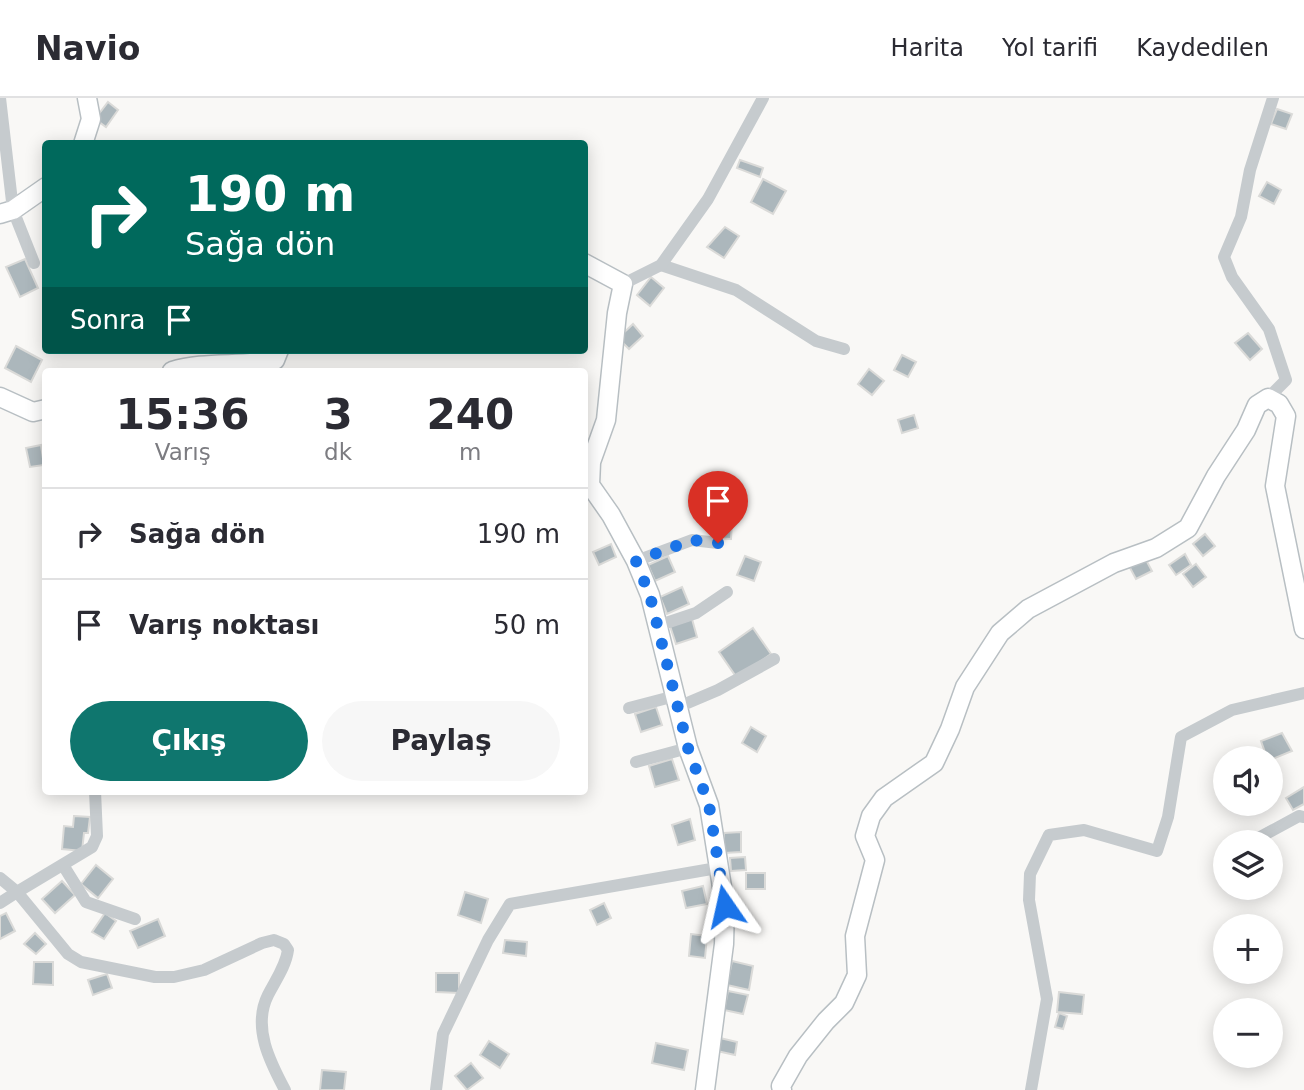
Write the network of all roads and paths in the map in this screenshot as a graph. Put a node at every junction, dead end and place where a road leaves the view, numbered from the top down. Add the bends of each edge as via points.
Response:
1 (0, 98) edge
2 (87, 98) edge
3 (763, 98) edge
4 (1273, 98) edge
5 (84, 140) edge
6 (42, 190) edge
7 (7, 212) edge
8 (34, 263) dead end
9 (588, 265) edge
10 (661, 265) junction
11 (623, 285) junction
12 (844, 349) dead end
13 (277, 354) edge
14 (183, 368) edge
15 (0, 397) edge
16 (1268, 398) junction
17 (42, 410) edge
18 (718, 543) dead end
19 (636, 561) junction
20 (727, 592) dead end
21 (657, 626) junction
22 (1304, 629) edge
23 (774, 659) dead end
24 (1304, 693) edge
25 (676, 702) junction
26 (629, 708) dead end
27 (688, 748) junction
28 (636, 762) dead end
29 (95, 795) edge
30 (1304, 817) edge
31 (1273, 830) edge
32 (62, 865) junction
33 (717, 868) junction
34 (0, 878) edge
35 (17, 892) junction
36 (0, 903) edge
37 (135, 919) dead end
38 (285, 1090) edge
39 (436, 1090) edge
40 (705, 1090) edge
41 (782, 1090) edge
42 (1031, 1090) edge

1 - 7 street
2 - 5 street via 92,119
3 - 10 street via 708,199
4 - 16 street via 1250,170 1241,217 1224,257 1232,277 1269,329 1286,380
6 - 7 street
7 - 8 street
9 - 11 street
10 - 11 street
10 - 12 street via 736,290 816,341
11 - 19 street via 606,420 591,462 590,485
13 - 14 street via 275,360 248,365
15 - 17 street via 33,412
16 - 22 street via 1279,404 1286,416 1275,486
16 - 41 street via 1256,405 1188,528 1028,609 1000,634 965,687 934,763 884,798 871,816 865,836 874,860 855,936 857,975 844,1003 798,1056
18 - 19 street via 692,540
19 - 21 street
20 - 21 street via 696,613
21 - 25 street
23 - 25 street via 718,690
24 - 42 street via 1232,710 1181,737 1168,817 1157,851 1084,830 1049,835 1030,874 1029,900 1047,999
25 - 26 street
25 - 27 street
27 - 28 street
27 - 33 street via 709,805
29 - 32 street via 97,836 92,847
30 - 31 street
32 - 35 street
32 - 37 street via 86,902
33 - 39 street via 510,904 443,1034
33 - 40 street via 725,906 724,944
34 - 35 street
35 - 36 street
35 - 38 street via 68,954 81,962 155,977 204,970 262,943 274,940 284,944 287,958 265,999 261,1023 268,1057

